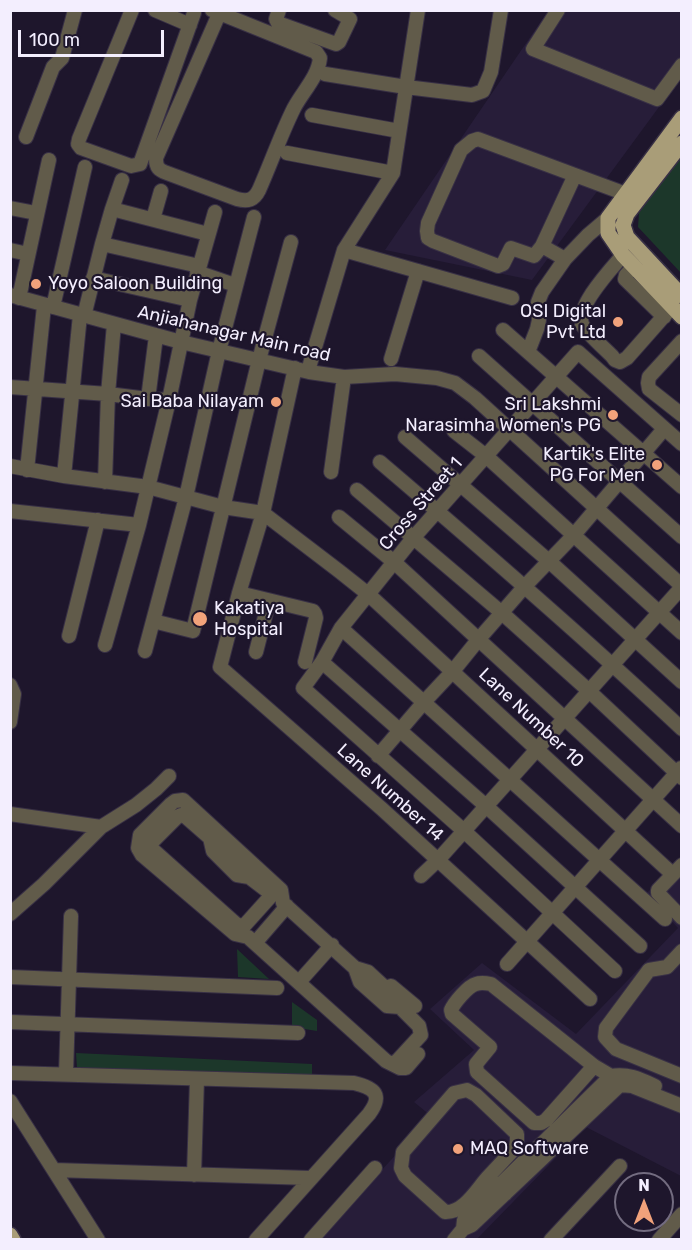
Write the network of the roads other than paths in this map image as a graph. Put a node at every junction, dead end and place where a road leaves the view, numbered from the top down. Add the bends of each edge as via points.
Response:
1 (75, 10) edge
2 (132, 10) edge
3 (155, 10) edge
4 (279, 10) edge
5 (335, 10) edge
6 (418, 10) edge
7 (501, 10) edge
8 (558, 10) edge
9 (203, 14) edge
10 (681, 65) edge
11 (325, 74) dead end
12 (406, 87) junction
13 (312, 115) dead end
14 (681, 118) edge
15 (399, 131) junction
16 (26, 137) dead end
17 (681, 143) edge
18 (287, 153) dead end
19 (49, 160) dead end
20 (85, 167) dead end
21 (393, 173) junction
22 (575, 175) junction
23 (122, 180) dead end
24 (161, 190) dead end
25 (626, 194) junction
26 (10, 208) edge
27 (112, 209) junction
28 (215, 212) dead end
29 (36, 213) junction
30 (254, 217) dead end
31 (608, 218) junction
32 (153, 219) junction
33 (208, 234) junction
34 (291, 242) dead end
35 (102, 244) junction
36 (542, 246) junction
37 (10, 250) edge
38 (344, 250) junction
39 (28, 254) junction
40 (565, 259) junction
41 (628, 261) junction
42 (198, 269) junction
43 (418, 271) junction
44 (93, 278) junction
45 (235, 285) junction
46 (15, 297) edge
47 (512, 298) dead end
48 (190, 300) junction
49 (49, 307) junction
50 (675, 309) edge
51 (82, 316) junction
52 (114, 324) junction
53 (503, 330) dead end
54 (156, 336) junction
55 (681, 341) edge
56 (181, 342) junction
57 (219, 351) junction
58 (528, 352) junction
59 (479, 356) dead end
60 (391, 359) dead end
61 (259, 360) junction
62 (310, 364) dead end
63 (295, 368) junction
64 (555, 376) junction
65 (344, 377) junction
66 (10, 387) edge
67 (36, 389) junction
68 (73, 392) junction
69 (108, 394) junction
70 (148, 399) junction
71 (169, 400) junction
72 (532, 403) junction
73 (681, 415) edge
74 (508, 429) junction
75 (664, 429) junction
76 (454, 431) dead end
77 (405, 436) dead end
78 (681, 444) edge
79 (644, 453) junction
80 (486, 456) junction
81 (380, 462) dead end
82 (10, 466) edge
83 (27, 470) junction
84 (331, 472) dead end
85 (64, 476) junction
86 (620, 481) junction
87 (105, 482) junction
88 (460, 484) junction
89 (148, 487) junction
90 (681, 487) edge
91 (357, 490) dead end
92 (186, 497) junction
93 (223, 507) junction
94 (596, 509) junction
95 (437, 510) junction
96 (10, 512) edge
97 (263, 513) junction
98 (339, 517) dead end
99 (98, 520) junction
100 (139, 525) junction
101 (573, 536) junction
102 (414, 537) junction
103 (681, 537) edge
104 (394, 562) junction
105 (550, 562) junction
106 (525, 586) junction
107 (681, 587) edge
108 (240, 593) junction
109 (368, 594) junction
110 (269, 601) junction
111 (502, 613) junction
112 (658, 613) junction
113 (153, 621) junction
114 (341, 628) junction
115 (681, 633) edge
116 (69, 636) dead end
117 (636, 639) junction
118 (478, 640) junction
119 (105, 645) dead end
120 (145, 651) dead end
121 (256, 652) dead end
122 (305, 662) dead end
123 (322, 662) junction
124 (613, 665) junction
125 (453, 671) junction
126 (681, 682) edge
127 (10, 685) edge
128 (588, 690) junction
129 (424, 702) junction
130 (564, 718) junction
131 (10, 722) edge
132 (681, 729) edge
133 (401, 730) junction
134 (537, 749) junction
135 (378, 756) junction
136 (680, 773) edge
137 (169, 776) dead end
138 (510, 780) junction
139 (653, 800) junction
140 (141, 801) junction
141 (486, 806) junction
142 (10, 814) edge
143 (157, 817) junction
144 (681, 826) edge
145 (101, 827) junction
146 (626, 830) junction
147 (464, 831) junction
148 (210, 838) junction
149 (233, 849) junction
150 (438, 860) junction
151 (599, 860) junction
152 (675, 867) edge
153 (421, 876) dead end
154 (249, 877) junction
155 (185, 886) junction
156 (575, 888) junction
157 (287, 906) junction
158 (10, 914) edge
159 (552, 914) junction
160 (71, 916) dead end
161 (681, 918) edge
162 (665, 919) dead end
163 (527, 941) junction
164 (255, 942) junction
165 (332, 945) junction
166 (640, 946) dead end
167 (681, 951) edge
168 (507, 964) dead end
169 (355, 968) junction
170 (615, 971) dead end
171 (10, 977) edge
172 (294, 978) junction
173 (68, 980) junction
174 (381, 984) junction
175 (277, 988) dead end
176 (590, 999) dead end
177 (414, 1006) dead end
178 (400, 1007) junction
179 (318, 1009) dead end
180 (10, 1022) edge
181 (68, 1025) junction
182 (298, 1033) dead end
183 (418, 1054) dead end
184 (390, 1063) junction
185 (594, 1066) junction
186 (10, 1073) edge
187 (66, 1074) junction
188 (681, 1076) edge
189 (197, 1079) junction
190 (616, 1080) junction
191 (681, 1098) edge
192 (10, 1101) edge
193 (501, 1162) junction
194 (620, 1166) dead end
195 (375, 1168) dead end
196 (54, 1170) junction
197 (194, 1175) junction
198 (310, 1178) junction
199 (514, 1178) junction
200 (497, 1186) junction
201 (681, 1214) edge
202 (459, 1234) edge
203 (10, 1235) edge
204 (13, 1239) edge
205 (98, 1239) edge
206 (256, 1239) edge
207 (311, 1239) edge
208 (554, 1239) edge
209 (658, 1239) edge

1 - 16 street via 62,58 52,67
2 - 9 street via 78,144 131,166 140,164
3 - 9 street
4 - 5 street via 278,22 336,44 350,18
6 - 12 street
7 - 12 street via 491,72 483,91 472,95
8 - 10 street via 533,49 657,99
9 - 9 street via 316,52 320,58 259,190 249,200 167,173 156,165
11 - 12 street
12 - 15 street
13 - 15 street
14 - 25 main road
15 - 21 street
17 - 50 main road via 622,225
18 - 21 street
19 - 29 street
20 - 49 street
21 - 38 street
22 - 25 street
22 - 36 street
22 - 36 street via 478,139 461,150 428,223 428,238 498,266 511,248 534,256
23 - 27 street
24 - 32 street
25 - 31 main road
26 - 29 street
27 - 32 street
27 - 35 street
28 - 33 street
29 - 39 street
30 - 45 street
31 - 40 street
31 - 41 main road via 608,233
32 - 33 street
33 - 42 street
34 - 61 street
35 - 42 street
35 - 44 street
36 - 40 street
37 - 39 street
38 - 43 street
38 - 62 street
39 - 46 street
40 - 58 street via 538,302 537,329
41 - 50 main road
41 - 50 street via 590,297 581,317 582,324 615,360 627,358
42 - 45 street
42 - 48 street
43 - 47 street
43 - 60 street
44 - 48 street
44 - 51 street
45 - 57 street
46 - 49 street, Anjiahanagar Main road
48 - 56 street
49 - 51 street, Anjiahanagar Main road
49 - 67 street
51 - 52 street, Anjiahanagar Main road
51 - 68 street
52 - 54 street, Anjiahanagar Main road
52 - 69 street
53 - 58 street
54 - 56 street, Anjiahanagar Main road
54 - 70 street
55 - 73 street via 648,383 649,389
56 - 57 street, Anjiahanagar Main road
56 - 71 street
57 - 61 street, Anjiahanagar Main road
57 - 92 street
58 - 64 street
59 - 72 street
61 - 63 street, Anjiahanagar Main road
61 - 93 street
63 - 65 street, Anjiahanagar Main road
63 - 97 street
64 - 72 street, Cross Street 1
64 - 75 street, Cross Street 1 via 578,352
64 - 79 street
65 - 74 street, Anjiahanagar Main road via 395,375 454,383
65 - 84 street
66 - 67 street
67 - 68 street
67 - 83 street
68 - 69 street
68 - 85 street
69 - 70 street
69 - 87 street
70 - 71 street
71 - 89 street
72 - 74 street, Cross Street 1
72 - 86 street
74 - 80 street, Cross Street 1
74 - 94 street, Anjiahanagar Main road
75 - 78 street
75 - 79 street
76 - 80 street
77 - 88 street
79 - 86 street
79 - 90 street
80 - 88 street, Cross Street 1
80 - 101 street
81 - 95 street
82 - 83 street
83 - 85 street
85 - 87 street
86 - 94 street
86 - 103 street
87 - 89 street
88 - 95 street, Cross Street 1
88 - 105 street
89 - 92 street
89 - 100 street
91 - 102 street
92 - 93 street
92 - 113 street
93 - 97 street
93 - 113 street via 193,631
94 - 101 street
94 - 107 street, Anjiahanagar Main road
95 - 102 street, Cross Street 1
95 - 106 street
96 - 99 street
97 - 108 street
97 - 109 street, Lane Number 10
98 - 104 street
99 - 100 street
99 - 116 street
100 - 119 street
101 - 105 street
101 - 112 street
102 - 104 street, Cross Street 1
102 - 111 street
104 - 109 street, Cross Street 1
104 - 118 street
105 - 106 street
105 - 117 street
106 - 111 street
106 - 124 street
107 - 112 street
108 - 110 street
108 - 150 street, Lane Number 14 via 220,667
109 - 114 street, Cross Street 1
109 - 125 street, Lane Number 10
110 - 121 street
110 - 122 street via 315,614
111 - 118 street
111 - 128 street
112 - 115 street
112 - 117 street
113 - 120 street
114 - 123 street, Cross Street 1
114 - 129 street
117 - 124 street
117 - 126 street
118 - 125 street
118 - 130 street
123 - 133 street
123 - 135 street, Cross Street 1 via 303,688
124 - 128 street
124 - 132 street
125 - 129 street
125 - 134 street, Lane Number 10
127 - 131 street via 14,694
128 - 130 street
128 - 136 street
129 - 133 street
129 - 138 street
130 - 134 street
130 - 139 street
133 - 135 street
133 - 141 street
134 - 138 street
134 - 146 street, Lane Number 10
135 - 147 street
136 - 139 street
137 - 140 street
138 - 141 street
138 - 151 street
139 - 144 street
139 - 146 street
140 - 143 street
140 - 145 street
141 - 147 street
141 - 156 street
142 - 145 street
143 - 149 street via 175,801 183,800
143 - 155 street via 140,835 138,848
145 - 158 street
146 - 151 street
146 - 152 street, Lane Number 10
147 - 150 street
147 - 159 street
148 - 149 street
148 - 154 street via 213,851 237,874
148 - 155 street via 181,815 152,844 153,852
149 - 154 street
149 - 157 street via 281,890
150 - 153 street
150 - 163 street, Lane Number 14
151 - 156 street
151 - 162 street
152 - 161 street via 658,893
154 - 155 street via 270,895 243,927
155 - 164 street via 235,934
156 - 159 street
156 - 166 street
157 - 164 street
157 - 165 street
159 - 163 street
159 - 170 street
160 - 173 street
163 - 168 street
163 - 176 street, Lane Number 14
164 - 172 street
165 - 169 street
165 - 172 street
167 - 188 street via 667,967 649,970 606,1028 605,1036 616,1049
169 - 174 street via 368,972
169 - 178 street via 360,982 387,1006
171 - 173 street
172 - 179 street via 297,991
172 - 184 street
173 - 175 street
173 - 181 street
174 - 177 street via 394,988
174 - 178 street
178 - 184 street via 419,1026 422,1035 398,1060
180 - 181 street
181 - 182 street
181 - 187 street
183 - 184 street via 406,1068
185 - 185 street via 546,1120 534,1123 477,1072 476,1064 490,1047 452,1014 453,1005 471,986 491,984
185 - 190 street
186 - 187 street
187 - 189 street
189 - 197 street
189 - 198 street via 354,1083 374,1091 375,1106
190 - 191 street via 618,1075 633,1076
190 - 199 street
192 - 196 street
193 - 199 street
193 - 200 street
193 - 200 street via 516,1147 516,1134 467,1090 454,1093 403,1152 401,1168 405,1176 445,1212 454,1212 468,1200
194 - 208 street
195 - 207 street
196 - 197 street
196 - 205 street
197 - 198 street
198 - 206 street
199 - 200 street
200 - 202 street via 464,1220
201 - 209 street
203 - 204 main road

